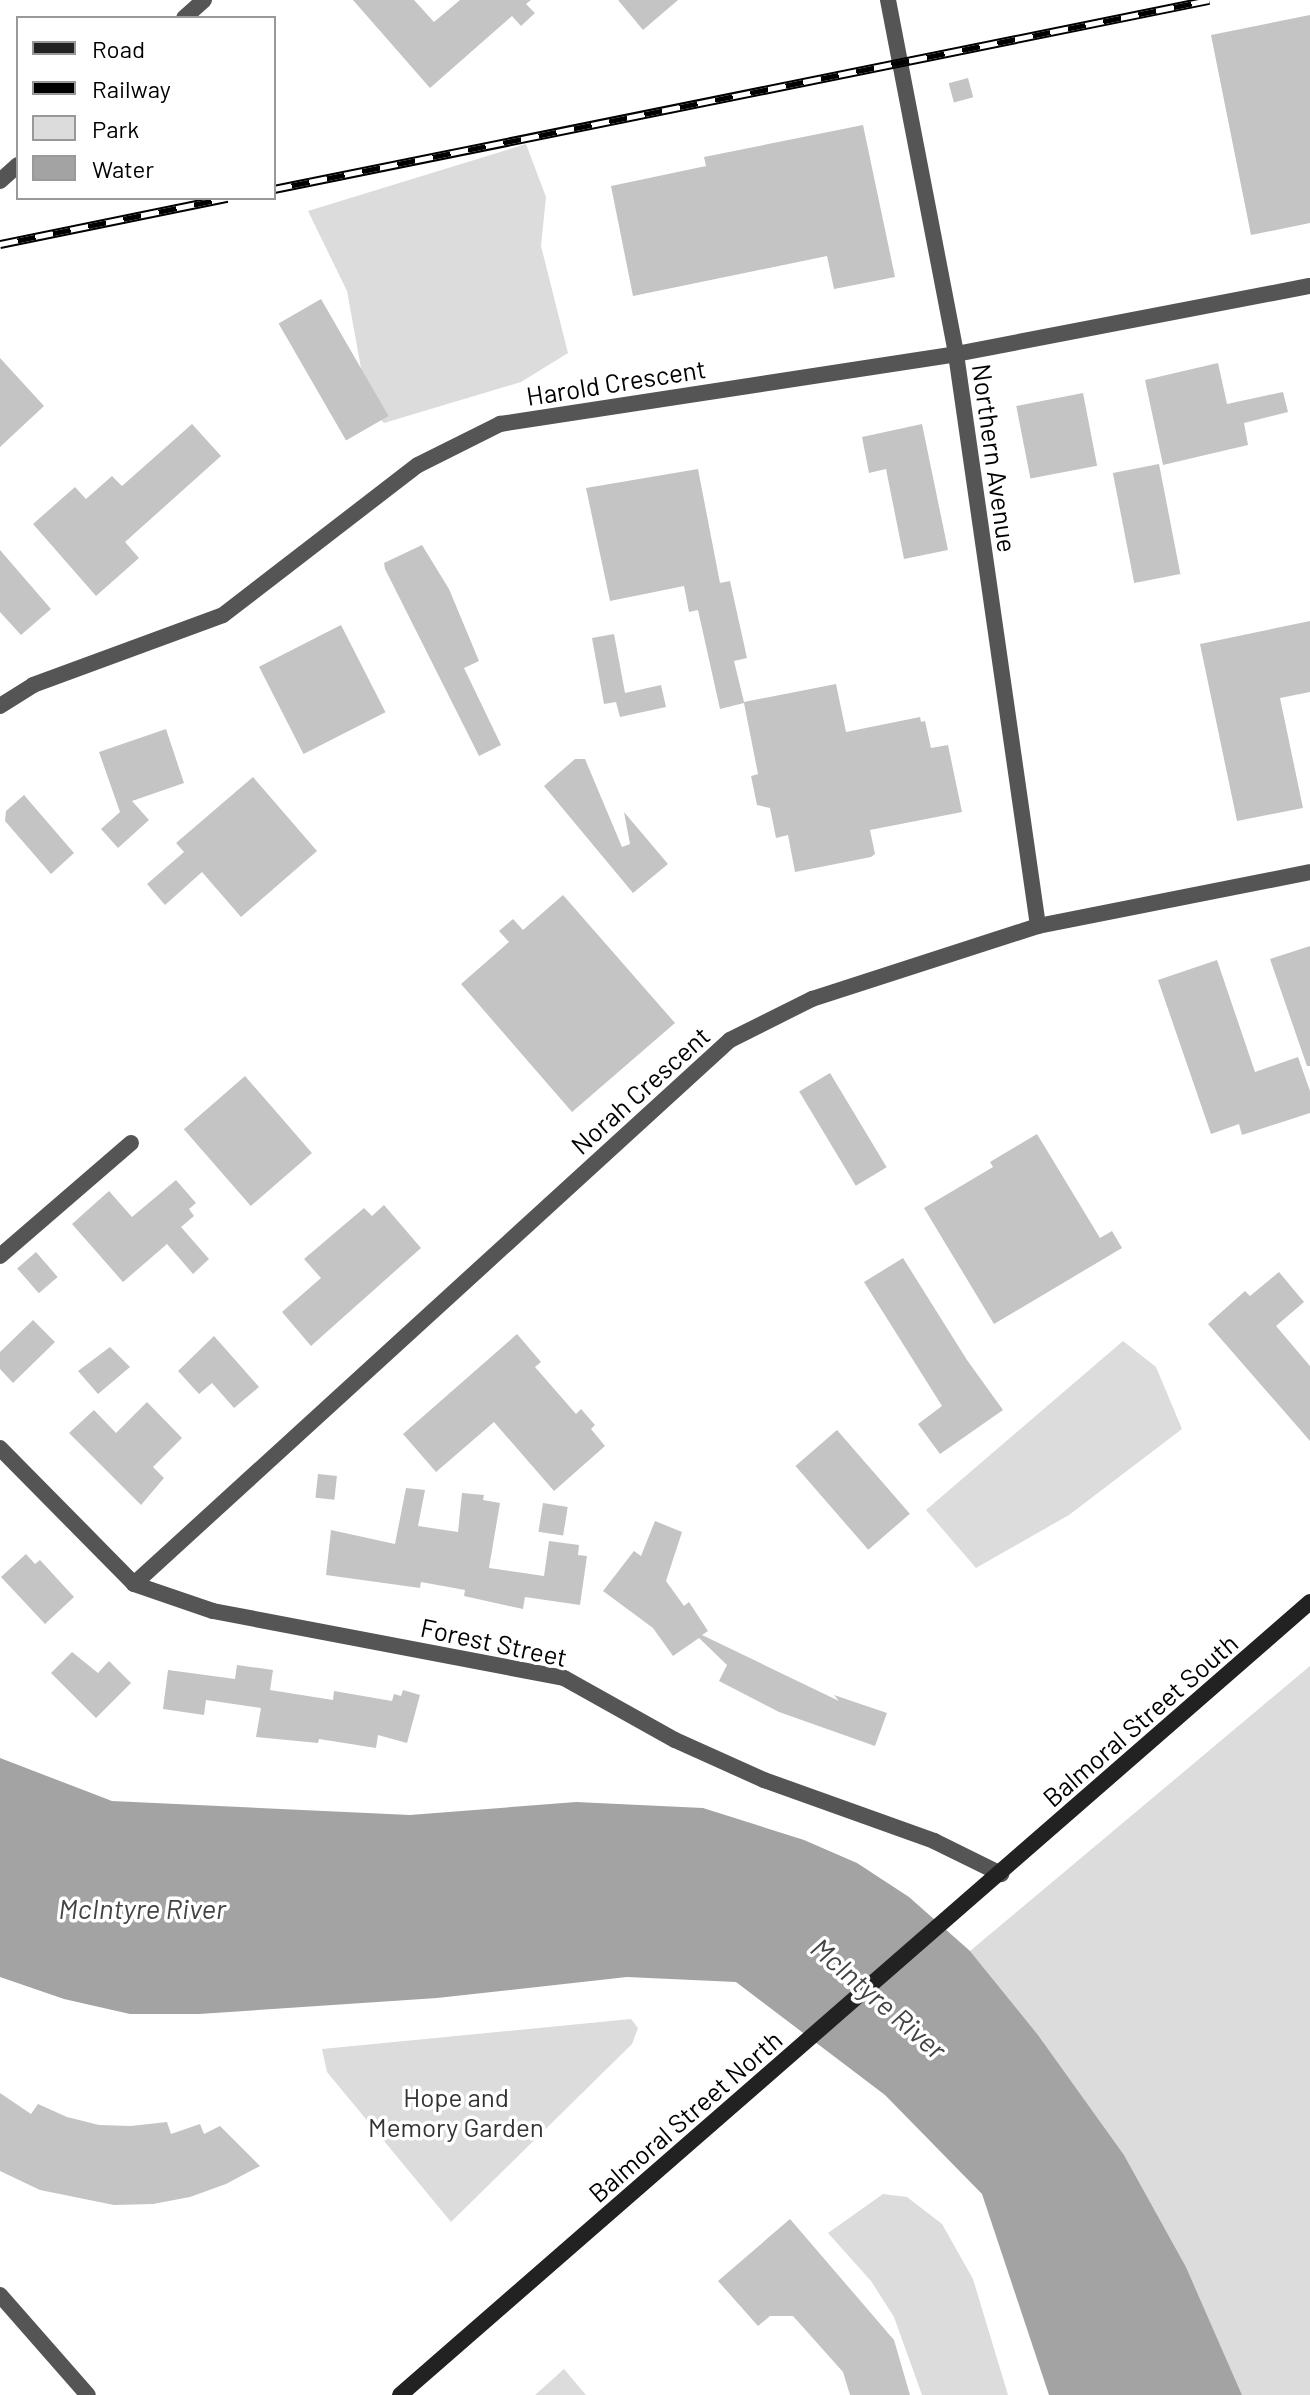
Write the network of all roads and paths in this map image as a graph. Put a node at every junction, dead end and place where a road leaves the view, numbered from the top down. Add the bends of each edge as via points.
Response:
1 (204, 0) edge
2 (888, 0) edge
3 (186, 16) edge
4 (16, 167) edge
5 (0, 181) edge
6 (1310, 286) edge
7 (956, 354) junction
8 (0, 706) edge
9 (1310, 872) edge
10 (1038, 926) junction
11 (131, 1143) dead end
12 (0, 1256) edge
13 (0, 1448) edge
14 (134, 1584) junction
15 (1310, 1602) edge
16 (1001, 1874) junction
17 (0, 2295) edge
18 (88, 2395) edge
19 (400, 2395) edge

1 - 3 street
2 - 7 street, Northern Avenue
4 - 5 street
6 - 7 street, Harold Crescent
7 - 8 street, Harold Crescent via 500,424 418,465 223,615 33,685
7 - 10 street, Northern Avenue
9 - 10 street, Norah Crescent
10 - 14 street, Norah Crescent via 812,999 730,1040
11 - 12 street
13 - 14 street, Forest Street
14 - 16 street, Forest Street via 213,1611 564,1678 675,1740 751,1774 934,1841
15 - 16 main road, Balmoral Street South
16 - 19 main road, Balmoral Street North
17 - 18 street

